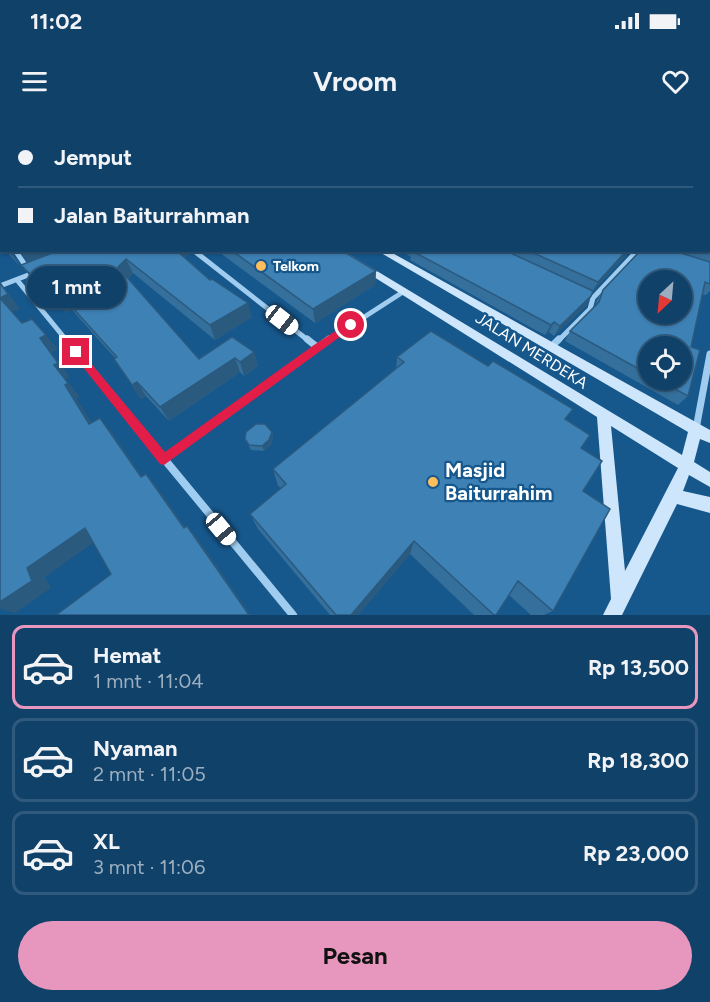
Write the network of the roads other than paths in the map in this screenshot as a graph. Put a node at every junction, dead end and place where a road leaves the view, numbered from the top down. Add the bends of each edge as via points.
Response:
1 (16, 252) edge
2 (196, 252) edge
3 (338, 252) edge
4 (384, 252) edge
5 (636, 252) edge
6 (40, 270) edge
7 (31, 274) junction
8 (17, 280) junction
9 (0, 286) edge
10 (402, 292) junction
11 (583, 293) edge
12 (593, 298) junction
13 (317, 347) junction
14 (551, 347) junction
15 (710, 354) edge
16 (603, 415) junction
17 (696, 429) junction
18 (710, 437) edge
19 (164, 460) junction
20 (686, 466) junction
21 (710, 480) edge
22 (673, 496) junction
23 (710, 505) edge
24 (619, 598) junction
25 (293, 615) edge
26 (612, 615) edge

1 - 7 street
2 - 13 street
3 - 10 main road, JALAN MERDEKA
4 - 14 main road, JALAN MERDEKA
5 - 12 street
6 - 7 street
7 - 8 street
8 - 9 street
8 - 19 street
10 - 13 street
10 - 16 main road, JALAN MERDEKA
11 - 12 street
12 - 14 street via 590,309
13 - 19 street
14 - 17 main road, JALAN MERDEKA
15 - 17 street
16 - 20 main road, JALAN MERDEKA
16 - 24 main road
17 - 18 main road, JALAN MERDEKA
17 - 20 main road
19 - 25 street
20 - 21 main road, JALAN MERDEKA
20 - 22 main road
22 - 23 main road
22 - 24 main road
24 - 26 main road

